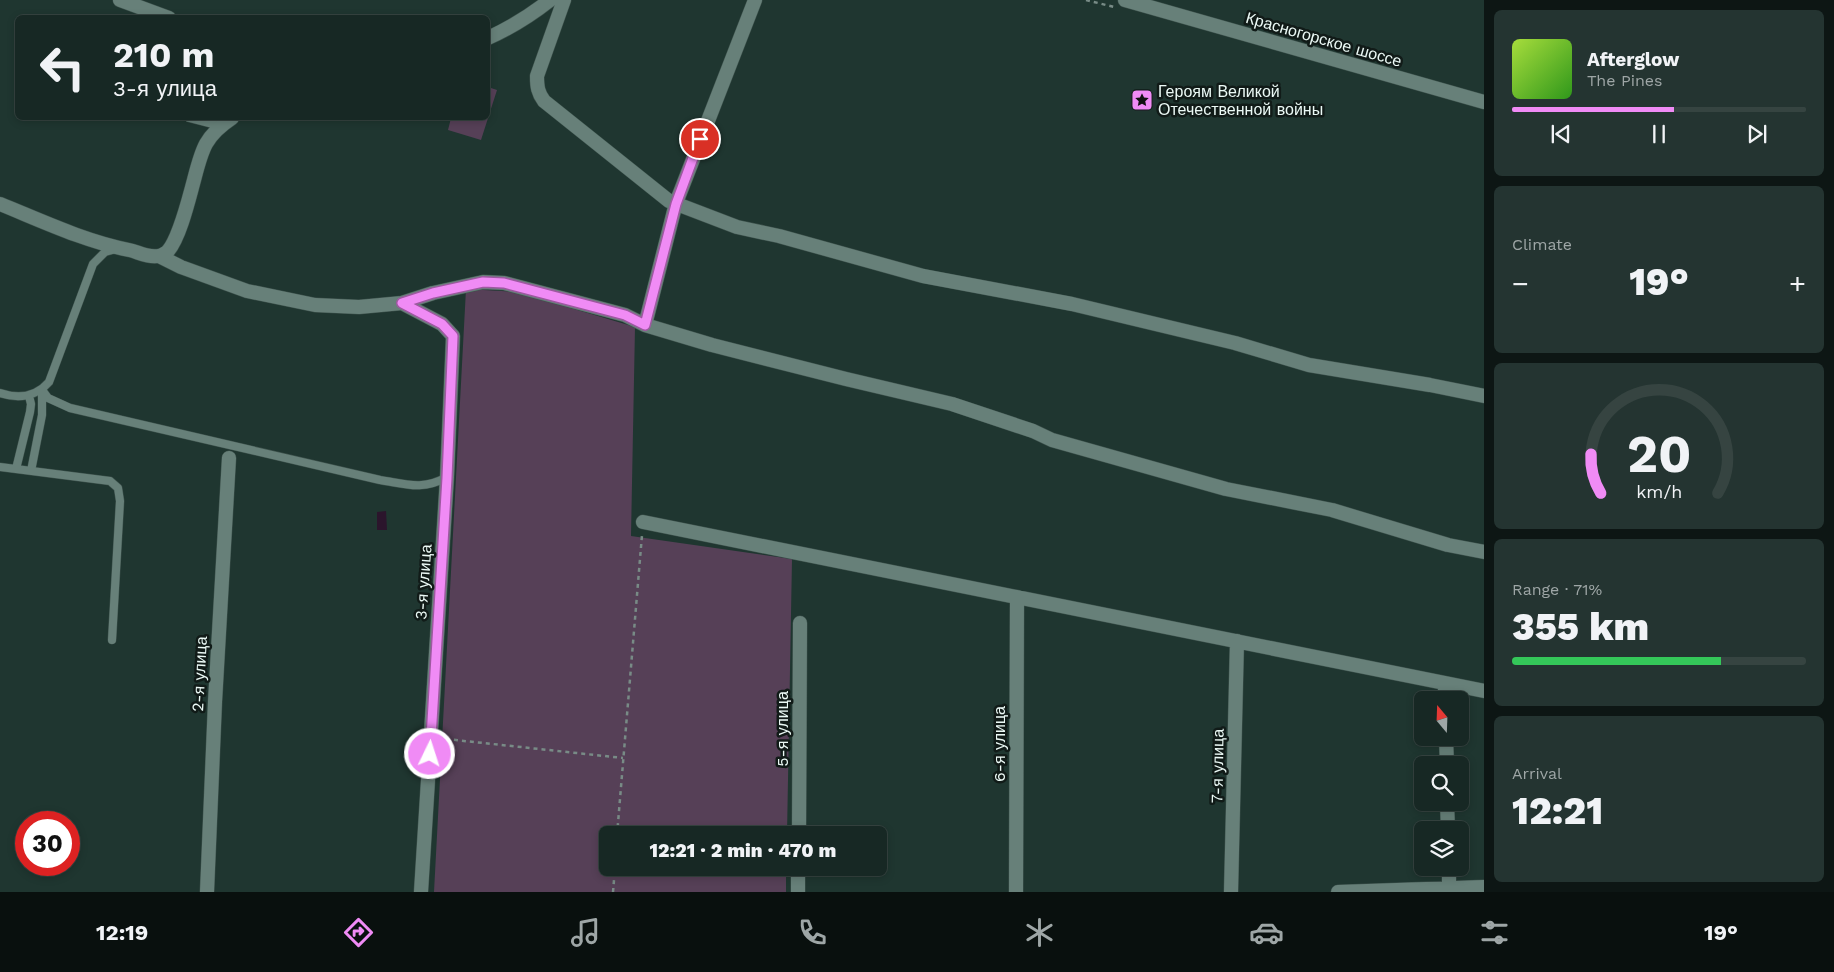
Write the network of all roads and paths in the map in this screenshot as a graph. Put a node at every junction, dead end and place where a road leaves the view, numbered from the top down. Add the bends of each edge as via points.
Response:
1 (120, 0) edge
2 (550, 0) edge
3 (564, 0) edge
4 (755, 0) edge
5 (1125, 0) edge
6 (162, 15) edge
7 (490, 37) edge
8 (1484, 102) edge
9 (197, 120) edge
10 (229, 120) edge
11 (220, 126) junction
12 (0, 204) edge
13 (676, 204) junction
14 (118, 248) junction
15 (159, 256) junction
16 (402, 303) junction
17 (645, 325) junction
18 (42, 390) junction
19 (0, 393) edge
20 (29, 396) junction
21 (1484, 396) edge
22 (229, 458) dead end
23 (0, 467) edge
24 (16, 469) junction
25 (31, 471) junction
26 (447, 478) junction
27 (643, 522) joint
28 (1484, 552) edge
29 (1017, 597) junction
30 (800, 623) dead end
31 (112, 640) dead end
32 (1238, 641) junction
33 (1445, 683) junction
34 (1445, 691) edge
35 (1484, 691) edge
36 (446, 738) dead end
37 (623, 758) junction
38 (618, 826) edge
39 (799, 826) edge
40 (614, 876) edge
41 (798, 876) edge
42 (1448, 876) edge
43 (1484, 888) edge
44 (1449, 890) edge
45 (207, 892) edge
46 (421, 892) edge
47 (613, 892) edge
48 (798, 892) edge
49 (1016, 892) edge
50 (1231, 892) edge
51 (1338, 892) edge

1 - 6 street
2 - 7 street
3 - 13 street via 537,76 539,94
4 - 13 street
5 - 8 street, Красногорское шоссе
9 - 11 lane
10 - 11 street
11 - 15 street via 209,137 201,153 173,244
12 - 14 street via 100,244
13 - 17 street
13 - 21 street via 738,227 922,276 1072,304 1235,343 1309,365
14 - 15 street
14 - 18 lane via 105,252 93,264 49,382
15 - 16 street via 247,291 305,303 359,307
16 - 17 street via 483,282 504,283 625,315
16 - 26 street, 3-я улица via 442,324 453,336
17 - 28 street via 712,345 952,404 1052,440 1226,489 1332,510 1448,545
18 - 20 lane
18 - 25 lane via 42,415
18 - 26 lane via 48,398 70,408 380,480 423,486
19 - 20 lane
20 - 24 lane via 30,412
22 - 45 street, 2-я улица
23 - 24 lane
24 - 25 lane
25 - 31 lane via 110,482 118,488
26 - 46 street, 3-я улица
27 - 29 street
27 - 37 path
29 - 32 street
29 - 49 street, 6-я улица
30 - 39 street, 5-я улица
32 - 33 street
32 - 50 street, 7-я улица
33 - 34 street
33 - 35 street
36 - 37 path
37 - 38 path
40 - 47 path
41 - 48 street
42 - 44 street
43 - 44 street
44 - 51 street

